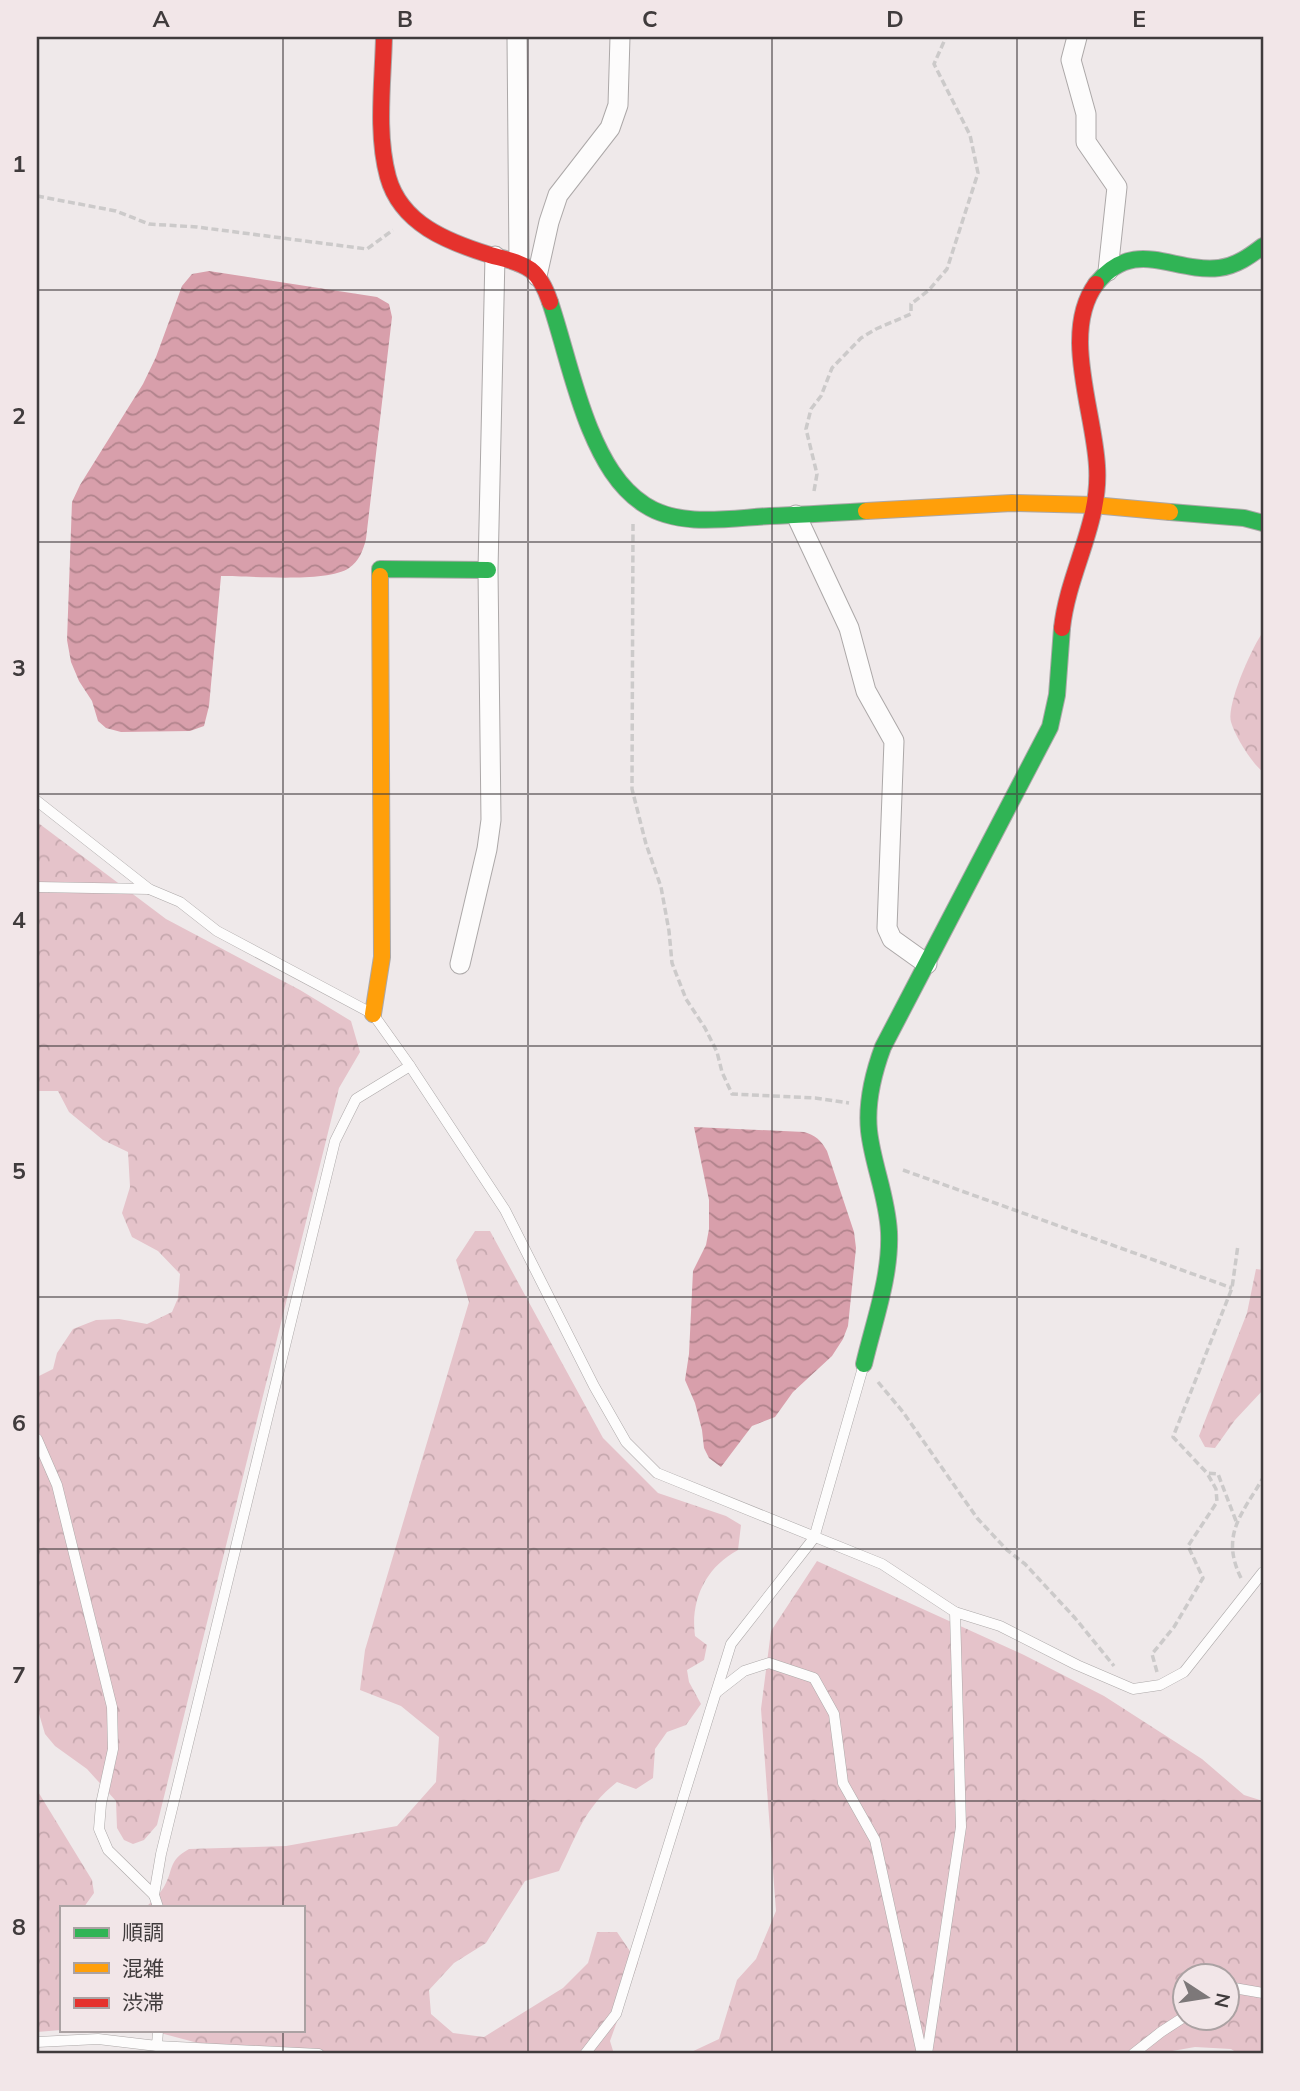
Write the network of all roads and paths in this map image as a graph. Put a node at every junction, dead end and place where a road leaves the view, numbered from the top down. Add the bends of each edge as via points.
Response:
1 (384, 37) edge
2 (517, 37) edge
3 (620, 37) edge
4 (946, 37) edge
5 (1077, 37) edge
6 (37, 196) edge
7 (412, 217) junction
8 (1263, 246) edge
9 (495, 256) junction
10 (519, 262) junction
11 (1108, 271) junction
12 (537, 276) junction
13 (633, 498) junction
14 (1093, 505) junction
15 (802, 515) junction
16 (1263, 523) edge
17 (488, 570) junction
18 (37, 801) edge
19 (37, 887) edge
20 (149, 889) junction
21 (460, 964) dead end
22 (927, 964) junction
23 (373, 1014) junction
24 (410, 1066) junction
25 (868, 1106) junction
26 (877, 1161) junction
27 (1238, 1244) dead end
28 (1232, 1288) junction
29 (864, 1364) junction
30 (37, 1440) edge
31 (1207, 1473) junction
32 (1263, 1478) edge
33 (1236, 1521) junction
34 (814, 1538) junction
35 (1263, 1572) edge
36 (1247, 1590) junction
37 (955, 1612) junction
38 (1160, 1685) junction
39 (1133, 1689) junction
40 (716, 1692) junction
41 (155, 1895) junction
42 (158, 1906) edge
43 (1240, 1988) edge
44 (1263, 1993) edge
45 (1170, 2026) edge
46 (158, 2032) edge
47 (37, 2042) edge
48 (157, 2046) junction
49 (319, 2054) edge
50 (585, 2054) edge
51 (925, 2054) edge
52 (1133, 2054) edge

1 - 7 street via 383,163 390,187
2 - 10 street
3 - 12 street via 614,117 558,195
4 - 15 path via 934,64 970,135 978,173 947,269 911,304 911,314 862,338 832,368 806,429 817,474
5 - 11 street via 1070,60 1086,114 1086,142 1117,187
6 - 7 path via 116,211 149,224 368,248
7 - 9 street via 450,243
8 - 11 street via 1230,266 1212,268 1152,257 1133,259
9 - 10 street
9 - 17 street
10 - 12 street
11 - 14 street via 1087,297 1080,316 1098,480
12 - 13 street via 551,305 595,441
13 - 15 street via 663,513 702,520
13 - 25 path via 632,789 661,887 672,963 686,999 717,1052 732,1094
14 - 15 street via 1012,503
14 - 16 street
14 - 22 street via 1068,595 1050,727
15 - 22 street via 849,628 866,691 894,741 887,928 892,939
17 - 21 street via 491,820
17 - 23 street via 380,569 382,957
18 - 20 lane
19 - 20 lane
20 - 23 lane via 180,902 217,931
22 - 25 street via 883,1047
23 - 24 lane
24 - 34 lane via 505,1210 626,1442 657,1474
24 - 41 lane via 356,1100 335,1141 164,1840
25 - 26 street
26 - 28 path
26 - 29 street via 886,1198 888,1262
27 - 28 path
28 - 31 path via 1173,1437
29 - 34 lane
29 - 39 path via 977,1518 1075,1618
30 - 41 lane via 57,1485 113,1707 113,1749 99,1829 108,1850
31 - 33 path via 1218,1474
31 - 38 path via 1217,1502 1188,1546 1203,1578 1152,1654
32 - 33 path
33 - 36 path via 1234,1565
34 - 37 lane via 882,1564
34 - 40 lane via 732,1644
35 - 36 lane
36 - 38 lane via 1184,1672
37 - 39 lane via 1000,1626
37 - 51 lane via 961,1827
38 - 39 lane
40 - 50 lane via 616,2014
40 - 51 lane via 744,1671 769,1663 814,1678 834,1714 843,1783 875,1840
41 - 42 lane
43 - 44 lane
45 - 52 lane
46 - 48 lane
47 - 48 lane via 98,2039
48 - 49 lane

